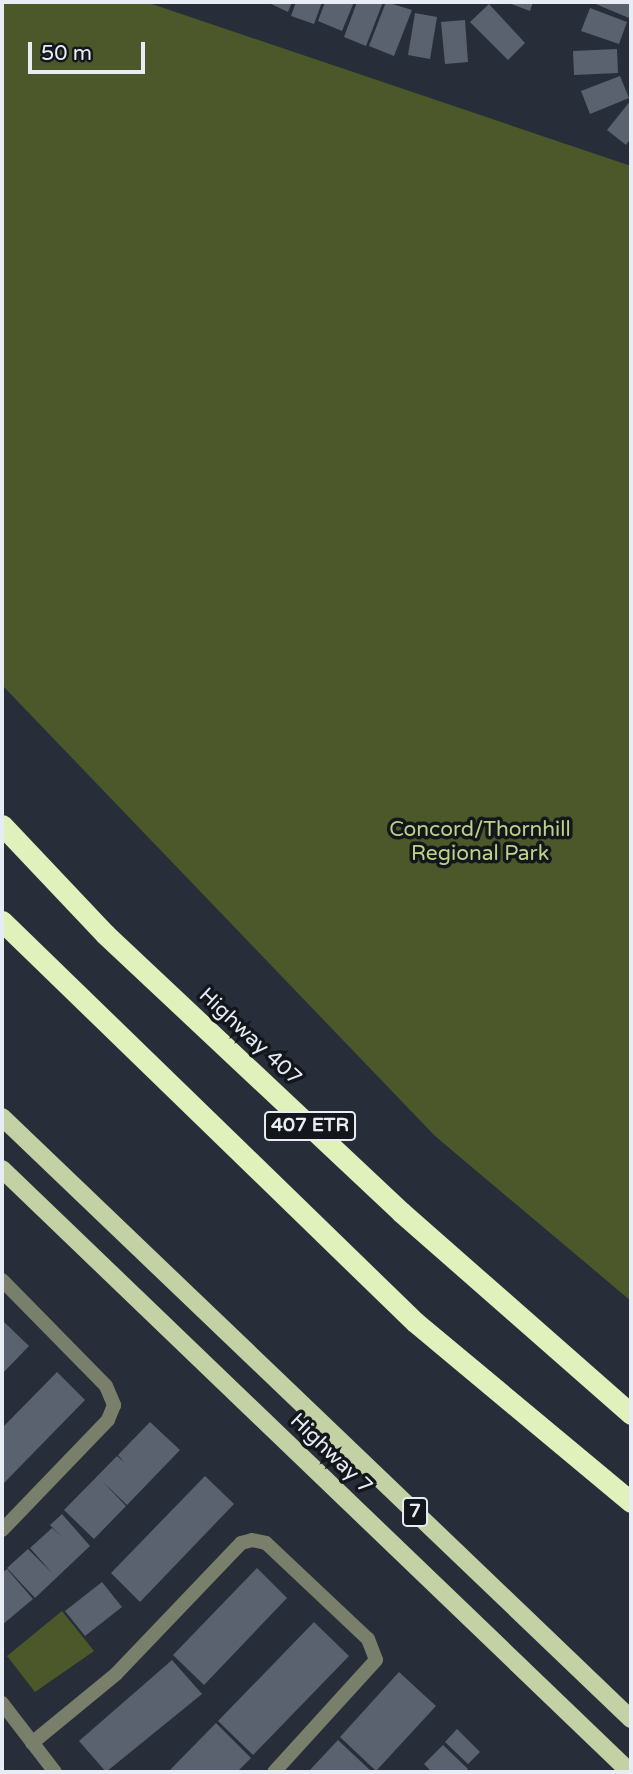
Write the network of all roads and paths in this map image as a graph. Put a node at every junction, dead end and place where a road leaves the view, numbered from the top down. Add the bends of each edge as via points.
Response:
1 (2, 825) edge
2 (2, 921) edge
3 (2, 1117) edge
4 (2, 1169) edge
5 (2, 1280) edge
6 (631, 1414) edge
7 (631, 1502) edge
8 (2, 1530) edge
9 (2, 1703) edge
10 (631, 1719) edge
11 (32, 1743) junction
12 (55, 1772) edge
13 (274, 1772) edge
14 (630, 1772) edge

1 - 6 highway, Highway 407 / 407 ETR via 105,934 401,1212
2 - 7 highway, 407 ETR via 415,1322
3 - 10 main road, Highway 7 / 7
4 - 14 main road, Highway 7 / 7
5 - 8 street via 106,1386 114,1405 108,1420
9 - 11 street
11 - 12 street
11 - 13 street via 117,1673 241,1544 252,1540 266,1543 368,1639 376,1660

